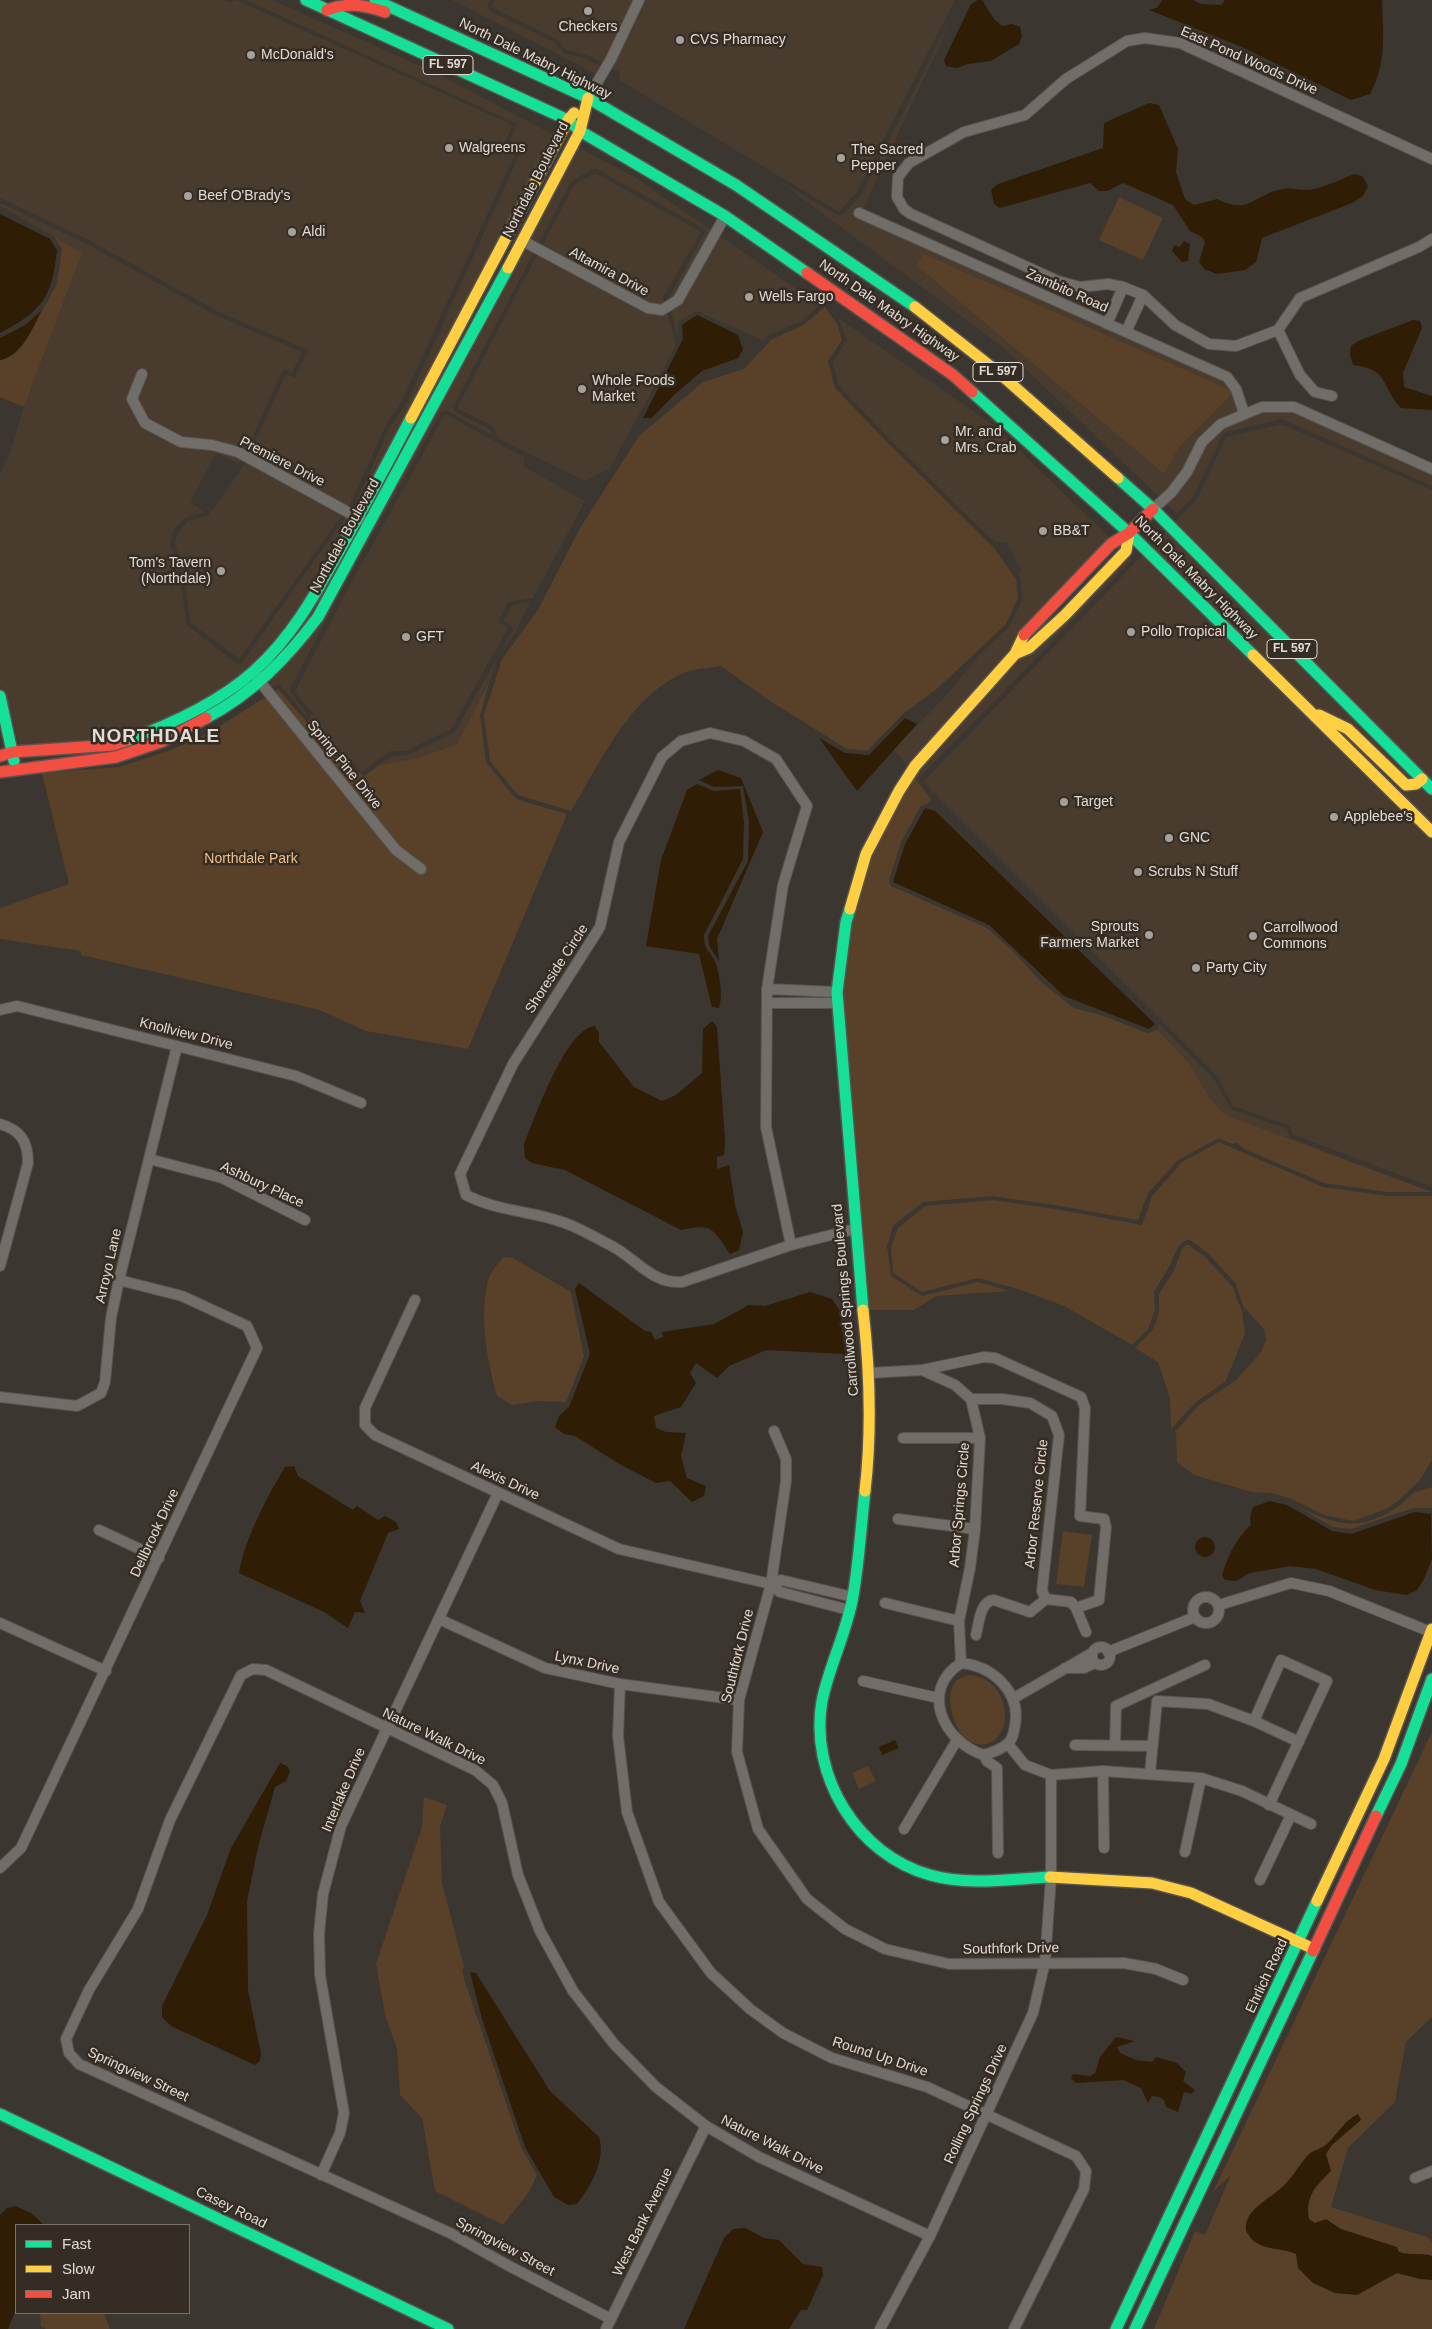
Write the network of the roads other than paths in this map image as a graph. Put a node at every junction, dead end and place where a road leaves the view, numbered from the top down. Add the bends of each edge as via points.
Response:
1 (306, 0) edge
2 (374, 0) edge
3 (639, 0) edge
4 (327, 10) junction
5 (436, 28) junction
6 (588, 98) junction
7 (568, 120) junction
8 (580, 130) junction
9 (1432, 159) edge
10 (539, 175) junction
11 (859, 213) dead end
12 (726, 216) junction
13 (508, 233) junction
14 (1432, 239) edge
15 (523, 241) junction
16 (1123, 287) junction
17 (1143, 295) junction
18 (486, 308) junction
19 (1107, 324) junction
20 (1278, 330) junction
21 (1126, 332) junction
22 (142, 374) dead end
23 (431, 380) junction
24 (443, 387) junction
25 (1332, 396) dead end
26 (1244, 412) junction
27 (1432, 469) edge
28 (1152, 509) junction
29 (358, 518) junction
30 (369, 523) junction
31 (1129, 533) junction
32 (1016, 654) junction
33 (253, 672) junction
34 (259, 683) junction
35 (0, 696) edge
36 (1307, 708) junction
37 (13, 752) junction
38 (0, 756) edge
39 (16, 769) junction
40 (0, 772) edge
41 (1422, 779) junction
42 (1432, 789) edge
43 (1432, 832) edge
44 (421, 869) dead end
45 (767, 989) junction
46 (837, 997) junction
47 (767, 1003) junction
48 (0, 1010) edge
49 (177, 1046) junction
50 (362, 1103) dead end
51 (0, 1124) edge
52 (149, 1159) junction
53 (305, 1220) dead end
54 (856, 1229) junction
55 (791, 1245) junction
56 (0, 1266) edge
57 (118, 1280) junction
58 (415, 1300) dead end
59 (921, 1370) junction
60 (870, 1372) junction
61 (0, 1397) edge
62 (971, 1399) junction
63 (774, 1431) dead end
64 (903, 1438) dead end
65 (980, 1438) junction
66 (498, 1493) junction
67 (898, 1519) dead end
68 (975, 1529) junction
69 (100, 1530) dead end
70 (159, 1558) junction
71 (771, 1584) junction
72 (1044, 1595) junction
73 (853, 1597) junction
74 (885, 1603) dead end
75 (1219, 1605) junction
76 (1076, 1608) junction
77 (849, 1610) junction
78 (1195, 1617) junction
79 (439, 1619) junction
80 (959, 1621) junction
81 (0, 1623) edge
82 (1432, 1631) edge
83 (1086, 1632) dead end
84 (976, 1635) dead end
85 (1108, 1652) junction
86 (1092, 1653) junction
87 (960, 1663) junction
88 (1096, 1663) junction
89 (1205, 1665) dead end
90 (1064, 1668) junction
91 (106, 1671) junction
92 (1432, 1679) edge
93 (863, 1681) dead end
94 (620, 1684) junction
95 (1154, 1688) junction
96 (305, 1689) joint
97 (938, 1698) junction
98 (1014, 1698) junction
99 (739, 1700) junction
100 (1157, 1702) junction
101 (1254, 1721) junction
102 (386, 1729) junction
103 (957, 1740) junction
104 (1299, 1742) junction
105 (1008, 1744) junction
106 (1075, 1746) dead end
107 (1115, 1746) junction
108 (1152, 1746) junction
109 (984, 1755) junction
110 (1103, 1770) junction
111 (1150, 1773) junction
112 (1050, 1775) junction
113 (1201, 1778) junction
114 (1269, 1805) junction
115 (1291, 1815) junction
116 (1311, 1824) dead end
117 (904, 1830) dead end
118 (1104, 1848) dead end
119 (1185, 1852) dead end
120 (998, 1853) dead end
121 (0, 1868) edge
122 (1051, 1877) junction
123 (1260, 1880) dead end
124 (1299, 1943) junction
125 (1314, 1949) junction
126 (1045, 1962) junction
127 (1183, 1980) dead end
128 (0, 2114) edge
129 (986, 2115) junction
130 (706, 2126) junction
131 (1432, 2171) edge
132 (321, 2175) junction
133 (1415, 2178) dead end
134 (930, 2236) junction
135 (610, 2319) junction
136 (448, 2329) edge
137 (606, 2329) edge
138 (880, 2329) edge
139 (1014, 2329) edge
140 (1116, 2329) edge
141 (1135, 2329) edge

1 - 4 street, North Dale Mabry Highway / FL 597
2 - 5 street, North Dale Mabry Highway / FL 597
3 - 6 street
4 - 5 street via 343,1 355,2
4 - 7 street, North Dale Mabry Highway / FL 597
5 - 6 street, North Dale Mabry Highway / FL 597
6 - 7 street, Northdale Boulevard
6 - 8 street, Northdale Boulevard
6 - 28 street, North Dale Mabry Highway / FL 597 via 736,185 898,293 998,373
7 - 8 street, North Dale Mabry Highway / FL 597
7 - 10 street, Northdale Boulevard
8 - 12 street, North Dale Mabry Highway / FL 597
8 - 15 street, Northdale Boulevard
9 - 16 street, East Pond Woods Drive via 1180,43 1146,38 1127,41 1066,79 1025,115 964,132 909,163 898,177 896,186 900,204 926,221 1032,270 1073,285
10 - 13 street, Northdale Boulevard
10 - 15 street via 524,220
11 - 19 street, Zambito Road
12 - 15 street, Altamira Drive via 678,300 662,310 648,308
12 - 31 street, North Dale Mabry Highway / FL 597 via 953,375
13 - 18 street via 509,246
13 - 23 street, Northdale Boulevard
14 - 20 street via 1300,298
15 - 18 street, Northdale Boulevard
16 - 17 street, East Pond Woods Drive
16 - 19 street
17 - 20 street via 1175,325 1209,344 1236,346
17 - 21 street
18 - 24 street, Northdale Boulevard
19 - 21 street, Zambito Road
20 - 25 street via 1300,375 1315,392
21 - 26 street, Zambito Road via 1227,377 1236,389
22 - 29 street, Premiere Drive via 132,399 144,423 181,442 238,452
23 - 24 street
23 - 29 street, Northdale Boulevard
24 - 30 street, Northdale Boulevard
26 - 27 street via 1262,407 1294,407
26 - 28 street via 1221,424 1202,442 1172,493
28 - 31 street, Carrollwood Springs Boulevard
28 - 41 street, North Dale Mabry Highway / FL 597
29 - 30 street, Premiere Drive
29 - 33 street, Northdale Boulevard via 307,610 284,641
30 - 34 street, Northdale Boulevard via 318,617 294,649
31 - 32 street, Carrollwood Springs Boulevard via 1111,544 1034,624 1022,637
31 - 32 street, Carrollwood Springs Boulevard via 1126,551 1029,648
31 - 36 street, North Dale Mabry Highway / FL 597
32 - 46 street, Carrollwood Springs Boulevard via 915,766 898,791 866,854 846,922
33 - 34 street, Spring Pine Drive
33 - 37 street, Northdale Boulevard via 200,708 158,729 113,745
34 - 39 street, Northdale Boulevard via 214,714 163,741 116,757
34 - 44 street, Spring Pine Drive via 396,850
35 - 37 street
36 - 41 street via 1348,729 1406,785 1416,784
36 - 43 street, North Dale Mabry Highway / FL 597
37 - 38 street, Northdale Boulevard
37 - 39 street
39 - 40 street, Northdale Boulevard
41 - 42 street, North Dale Mabry Highway / FL 597
45 - 46 street
45 - 47 street, Shoreside Circle
45 - 55 street, Shoreside Circle via 783,885 807,806 776,759 744,741 710,733 681,741 662,757 619,842 600,928 513,1064 460,1174 466,1195 486,1205 561,1222 622,1251 668,1283 682,1282
46 - 47 street
46 - 54 street, Carrollwood Springs Boulevard
47 - 55 street, Shoreside Circle via 766,1127
48 - 49 street, Knollview Drive via 17,1006
49 - 50 street, Knollview Drive via 296,1076
49 - 52 street, Arroyo Lane
51 - 56 street via 11,1127 22,1136 28,1148 28,1163
52 - 53 street, Ashbury Place via 222,1178
52 - 57 street, Arroyo Lane
54 - 55 street, Shoreside Circle
54 - 60 street, Carrollwood Springs Boulevard
57 - 61 street, Arroyo Lane via 101,1393 77,1406
57 - 70 street, Dellbrook Drive via 182,1296 247,1326 257,1348
58 - 66 street, Alexis Drive via 365,1408 365,1425 374,1435
59 - 60 street
59 - 62 street via 955,1385
59 - 76 street via 984,1357 995,1358 1081,1397 1085,1408 1080,1516 1104,1519 1106,1527 1099,1600
60 - 73 street, Carrollwood Springs Boulevard via 869,1457
62 - 65 street, Arbor Springs Circle
62 - 72 street, Arbor Reserve Circle via 1030,1403 1052,1416 1059,1435
63 - 71 street, Southfork Drive via 786,1459 786,1481
64 - 65 street
65 - 68 street, Arbor Springs Circle
66 - 71 street, Alexis Drive via 619,1549
66 - 79 street, Interlake Drive
67 - 68 street
68 - 80 street, Arbor Springs Circle
69 - 70 street
70 - 91 street, Dellbrook Drive
71 - 73 street, Alexis Drive via 781,1580
71 - 77 street, Alexis Drive via 780,1592
71 - 99 street, Southfork Drive
72 - 76 street via 1071,1602
72 - 84 street via 1030,1612 988,1601 984,1604
73 - 77 street, Carrollwood Springs Boulevard
74 - 80 street
75 - 78 street via 1217,1618 1210,1623
75 - 78 street via 1209,1596 1200,1598 1194,1604
75 - 82 street via 1291,1583 1329,1591
76 - 83 street
77 - 122 street, Carrollwood Springs Boulevard via 822,1702 821,1745 832,1789 856,1828 888,1856 929,1875 965,1881
78 - 85 street
79 - 94 street, Lynx Drive via 545,1668
79 - 102 street, Interlake Drive
80 - 87 street, Arbor Springs Circle
81 - 91 street
82 - 124 street, Ehrlich Road via 1384,1759
85 - 86 street via 1099,1647
85 - 88 street via 1106,1663
86 - 88 street
86 - 90 street
87 - 97 street via 943,1679
87 - 98 street via 975,1664 993,1673
88 - 90 street via 1084,1668
89 - 95 street
90 - 98 street
91 - 121 street, Dellbrook Drive via 21,1848
92 - 125 street via 1401,1764
93 - 97 street
94 - 99 street, Lynx Drive
94 - 129 street, Round Up Drive via 618,1736 627,1812 659,1902 711,1973 750,2009 783,2033 832,2058 927,2087
95 - 100 street
95 - 107 street via 1116,1706
96 - 102 street, Nature Walk Drive
96 - 132 street, Springview Street via 266,1670 253,1669 241,1675 170,1820 138,1909 89,1990 66,2038 69,2053 79,2064
97 - 103 street via 945,1724
98 - 105 street via 1016,1716
99 - 126 street, Southfork Drive via 736,1752 758,1829 808,1899 845,1928 885,1949 948,1964
100 - 101 street via 1208,1704
100 - 108 street
101 - 104 street
101 - 104 street via 1281,1660 1327,1680
102 - 130 street, Nature Walk Drive via 475,1770 493,1785 502,1803 518,1875 540,1932 574,1991 614,2044 638,2069
102 - 132 street, Interlake Drive via 341,1826 323,1894 319,1934 320,1975 344,2112 340,2133
103 - 109 street
103 - 117 street
104 - 114 street
105 - 109 street
105 - 112 street via 1025,1765
106 - 107 street
107 - 108 street
108 - 111 street
109 - 120 street via 997,1768
110 - 111 street
110 - 112 street
110 - 118 street
111 - 113 street
112 - 122 street
113 - 114 street via 1242,1791
113 - 119 street
114 - 115 street
115 - 116 street
115 - 123 street
122 - 124 street, Carrollwood Springs Boulevard via 1130,1880 1175,1888
122 - 126 street, Rolling Springs Drive
124 - 125 street, Carrollwood Springs Boulevard
124 - 140 street, Ehrlich Road
125 - 141 street
126 - 127 street, Southfork Drive via 1124,1963 1156,1969
126 - 129 street, Rolling Springs Drive via 1033,2013
128 - 136 street, Casey Road
129 - 134 street, Rolling Springs Drive
129 - 139 street, Round Up Drive via 1076,2156 1086,2171 1084,2189
130 - 134 street, Nature Walk Drive via 759,2157
130 - 135 street, West Bank Avenue
131 - 133 street
132 - 135 street, Springview Street via 450,2233
134 - 138 street, Rolling Springs Drive
135 - 137 street, West Bank Avenue

